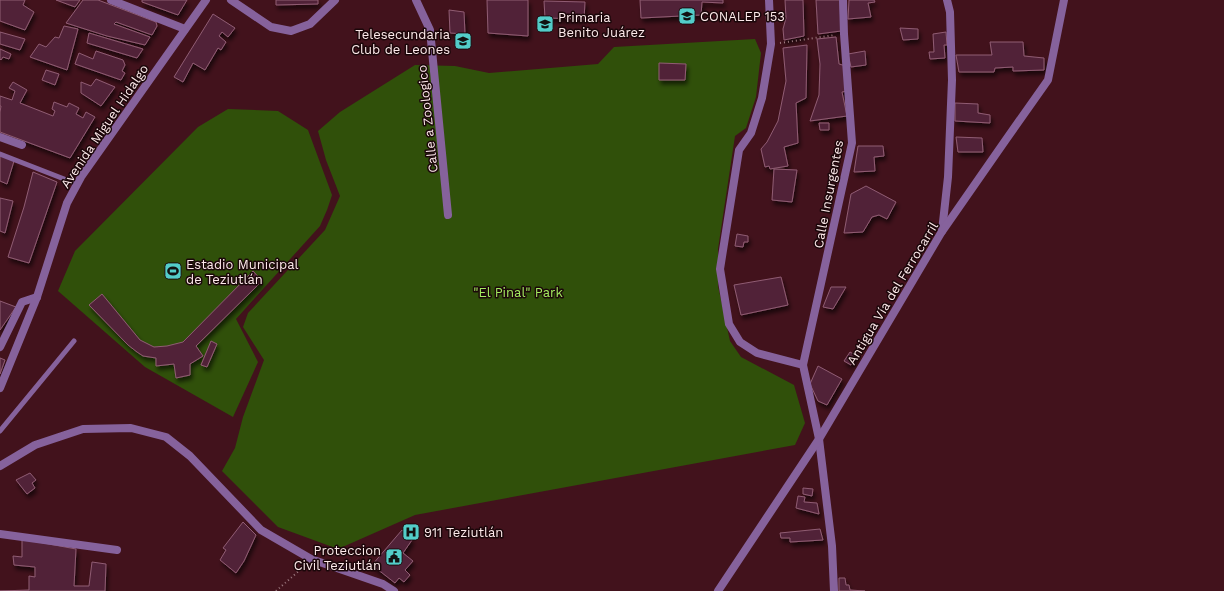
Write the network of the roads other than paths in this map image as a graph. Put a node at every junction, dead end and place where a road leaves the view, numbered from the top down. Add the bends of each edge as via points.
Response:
1 (111, 0) edge
2 (206, 0) edge
3 (231, 0) edge
4 (335, 0) edge
5 (416, 0) edge
6 (769, 0) edge
7 (843, 0) edge
8 (948, 0) edge
9 (1064, 0) edge
10 (185, 29) junction
11 (0, 137) edge
12 (22, 145) dead end
13 (0, 154) edge
14 (77, 184) junction
15 (448, 215) dead end
16 (942, 233) junction
17 (37, 297) junction
18 (74, 341) dead end
19 (0, 347) edge
20 (803, 366) junction
21 (0, 388) edge
22 (0, 431) edge
23 (819, 439) junction
24 (0, 466) edge
25 (0, 534) edge
26 (117, 550) dead end
27 (394, 591) edge
28 (718, 591) edge
29 (834, 591) edge

1 - 10 street
2 - 10 street, Avenida Miguel Hidalgo
3 - 4 street via 270,27 291,31 310,24
5 - 15 street, Calle a Zoologico via 430,30
6 - 20 street via 771,44 762,98 751,133 739,150 720,269 729,324 740,342 757,352
7 - 20 street, Calle Insurgentes via 852,143
8 - 16 street via 952,80 948,177
9 - 16 street, Antigua Vía del Ferrocarril via 1048,80
10 - 14 street, Avenida Miguel Hidalgo
11 - 12 street
13 - 14 lane
14 - 17 street, Avenida Miguel Hidalgo via 68,202
16 - 23 street, Antigua Vía del Ferrocarril
17 - 19 street via 22,302
17 - 21 street, Avenida Miguel Hidalgo
18 - 22 lane
20 - 23 street
23 - 28 street, Antigua Vía del Ferrocarril
23 - 29 street via 832,546
24 - 27 street via 34,445 83,429 131,428 166,437 190,456 261,530 311,559 384,584
25 - 26 street

